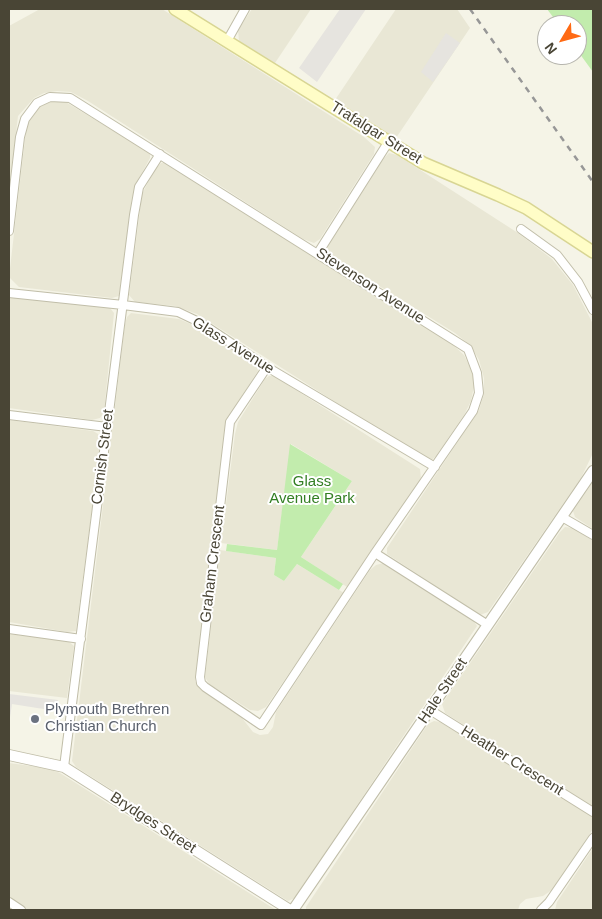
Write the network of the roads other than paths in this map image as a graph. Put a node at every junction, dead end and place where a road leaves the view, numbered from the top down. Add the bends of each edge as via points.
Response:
1 (175, 9) edge
2 (245, 9) edge
3 (227, 41) junction
4 (389, 141) junction
5 (160, 154) junction
6 (521, 229) dead end
7 (9, 231) edge
8 (590, 249) edge
9 (318, 252) junction
10 (9, 293) edge
11 (123, 305) junction
12 (593, 310) edge
13 (267, 367) junction
14 (9, 415) edge
15 (107, 427) junction
16 (435, 467) junction
17 (593, 471) edge
18 (562, 517) junction
19 (593, 535) edge
20 (375, 553) junction
21 (488, 625) junction
22 (9, 629) edge
23 (81, 639) junction
24 (430, 710) junction
25 (271, 711) joint
26 (9, 755) edge
27 (64, 767) junction
28 (593, 812) edge
29 (593, 838) edge
30 (9, 902) edge
31 (20, 910) edge
32 (291, 910) edge
33 (541, 910) edge

1 - 3 main road, Trafalgar Street
2 - 3 street
3 - 4 main road, Trafalgar Street
4 - 8 main road, Trafalgar Street via 423,163 526,208
4 - 9 street, Stevenson Avenue
5 - 7 street, Stevenson Avenue via 70,98 50,97 37,103 25,119 20,137
5 - 9 street, Stevenson Avenue
5 - 11 street, Cornish Street via 139,188
6 - 12 street via 557,255 578,282
9 - 16 street, Stevenson Avenue via 468,349 477,373 479,392 473,411
10 - 11 street, Glass Avenue
11 - 13 street, Glass Avenue via 178,312 201,323
11 - 15 street, Cornish Street
13 - 16 street, Glass Avenue
13 - 25 street, Graham Crescent via 230,422 200,677 205,687 261,725
14 - 15 street
15 - 23 street, Cornish Street
16 - 20 street, Stevenson Avenue
17 - 18 street, Hale Street
18 - 19 street
18 - 21 street, Hale Street
20 - 21 street
20 - 25 street, Stevenson Avenue
21 - 24 street, Hale Street
22 - 23 street
23 - 27 street, Cornish Street
24 - 28 street, Heather Crescent
24 - 32 street, Hale Street
26 - 27 street, Brydges Street
27 - 32 street, Brydges Street
29 - 33 street
30 - 31 street

